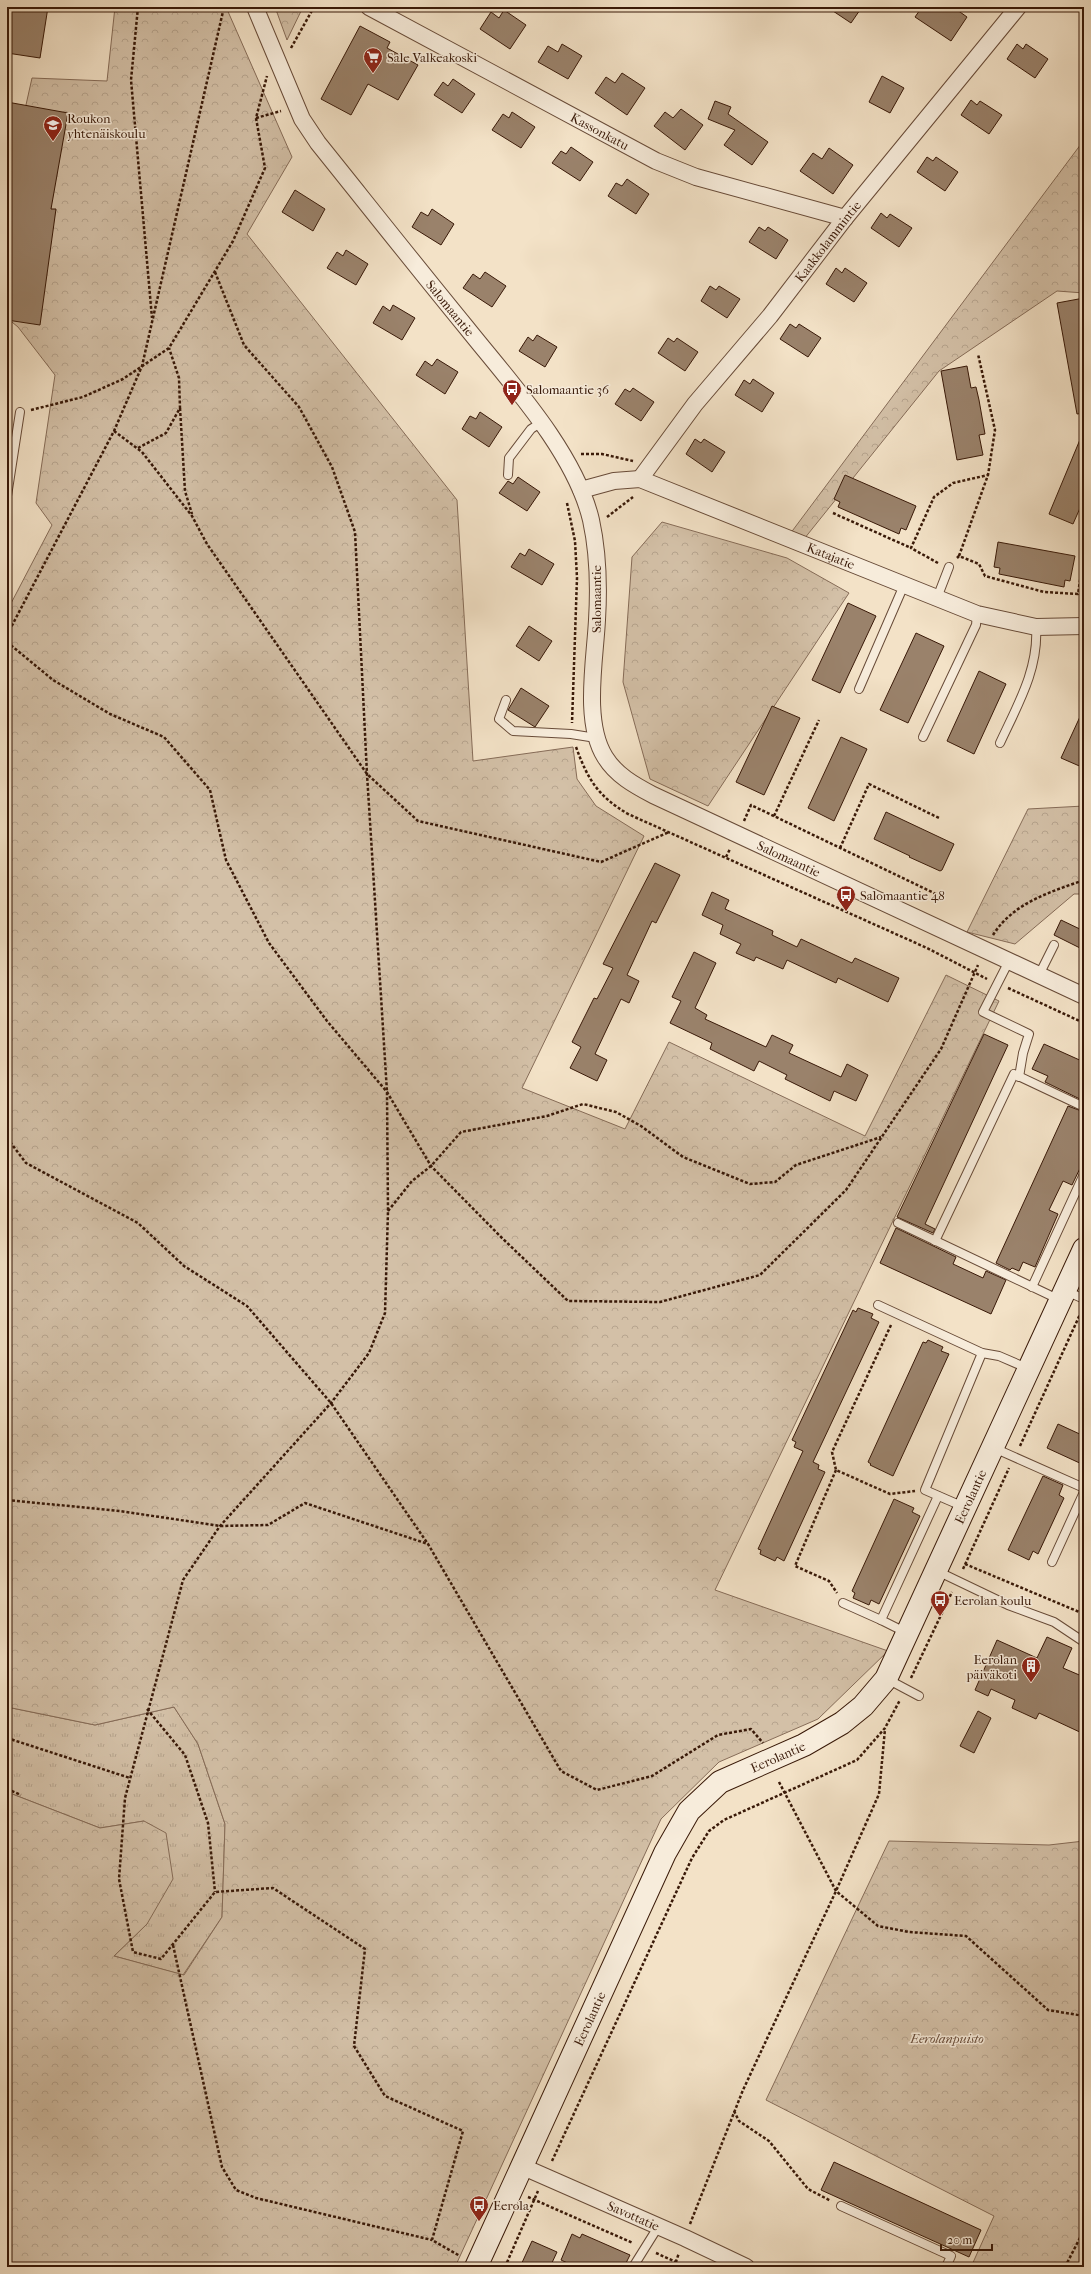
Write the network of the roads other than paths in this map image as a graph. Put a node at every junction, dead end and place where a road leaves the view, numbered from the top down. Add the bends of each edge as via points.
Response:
1 (255, 7) edge
2 (369, 7) edge
3 (1018, 7) edge
4 (844, 218) junction
5 (20, 412) road end
6 (542, 422) junction
7 (508, 475) dead end
8 (638, 479) junction
9 (581, 490) junction
10 (7, 496) edge
11 (948, 567) road end
12 (904, 585) junction
13 (937, 598) junction
14 (977, 614) junction
15 (1084, 626) edge
16 (1036, 627) junction
17 (859, 689) dead end
18 (506, 700) dead end
19 (923, 737) dead end
20 (596, 738) junction
21 (1000, 743) dead end
22 (1054, 945) dead end
23 (1009, 961) junction
24 (1039, 975) junction
25 (1084, 996) edge
26 (1020, 1077) junction
27 (1084, 1107) edge
28 (1084, 1174) edge
29 (898, 1224) dead end
30 (935, 1241) junction
31 (1084, 1249) edge
32 (1032, 1287) junction
33 (1070, 1297) edge
34 (878, 1305) dead end
35 (982, 1353) junction
36 (1030, 1369) junction
37 (993, 1448) junction
38 (1084, 1488) edge
39 (1084, 1492) edge
40 (938, 1496) junction
41 (965, 1508) junction
42 (1052, 1562) dead end
43 (936, 1571) junction
44 (843, 1603) road end
45 (881, 1620) junction
46 (907, 1633) junction
47 (1084, 1642) edge
48 (886, 1679) junction
49 (920, 1696) dead end
50 (522, 2166) junction
51 (841, 2206) road end
52 (658, 2227) junction
53 (476, 2267) edge
54 (633, 2267) edge
55 (746, 2267) edge
56 (946, 2267) edge

1 - 6 street, Salomaantie via 302,119 318,143
2 - 4 street, Kassonkatu via 656,161 696,177
3 - 4 street, Kaakkolammintie
4 - 8 street, Kaakkolammintie via 770,316 695,404
5 - 10 lane
6 - 7 lane via 531,429 508,458
6 - 9 street, Salomaantie
8 - 9 street, Katajatie via 614,481
8 - 12 street, Katajatie
9 - 20 street, Salomaantie via 591,519 597,553 598,618 592,694
11 - 13 lane
12 - 13 street, Katajatie
12 - 17 lane
13 - 14 street, Katajatie
14 - 16 street, Katajatie
14 - 19 lane via 976,625
15 - 16 street, Katajatie
16 - 21 lane via 1029,679
18 - 20 lane via 499,719 513,731
20 - 23 street, Salomaantie via 605,758 625,780
22 - 24 lane
23 - 24 street, Salomaantie
23 - 26 lane via 983,1012 1029,1034
24 - 25 street, Salomaantie
26 - 27 lane
26 - 30 lane via 1014,1074
28 - 32 lane
29 - 30 lane
30 - 32 lane
31 - 33 street, Eerolantie
32 - 33 lane
33 - 36 street, Eerolantie
34 - 35 lane
35 - 36 lane via 999,1356
35 - 40 lane via 925,1490
36 - 37 street, Eerolantie
37 - 38 lane
37 - 41 street, Eerolantie
39 - 42 lane
40 - 41 lane
40 - 45 lane
41 - 43 street, Eerolantie
43 - 46 street, Eerolantie
43 - 47 lane via 1008,1605 1054,1622
44 - 45 lane
45 - 46 lane
46 - 48 street, Eerolantie
48 - 49 lane
48 - 50 street, Eerolantie via 863,1706 842,1723 804,1745 720,1782 689,1811 665,1853
50 - 52 street, Savottatie
50 - 53 street, Eerolantie
51 - 56 lane via 951,2256
52 - 54 lane
52 - 55 street, Savottatie

